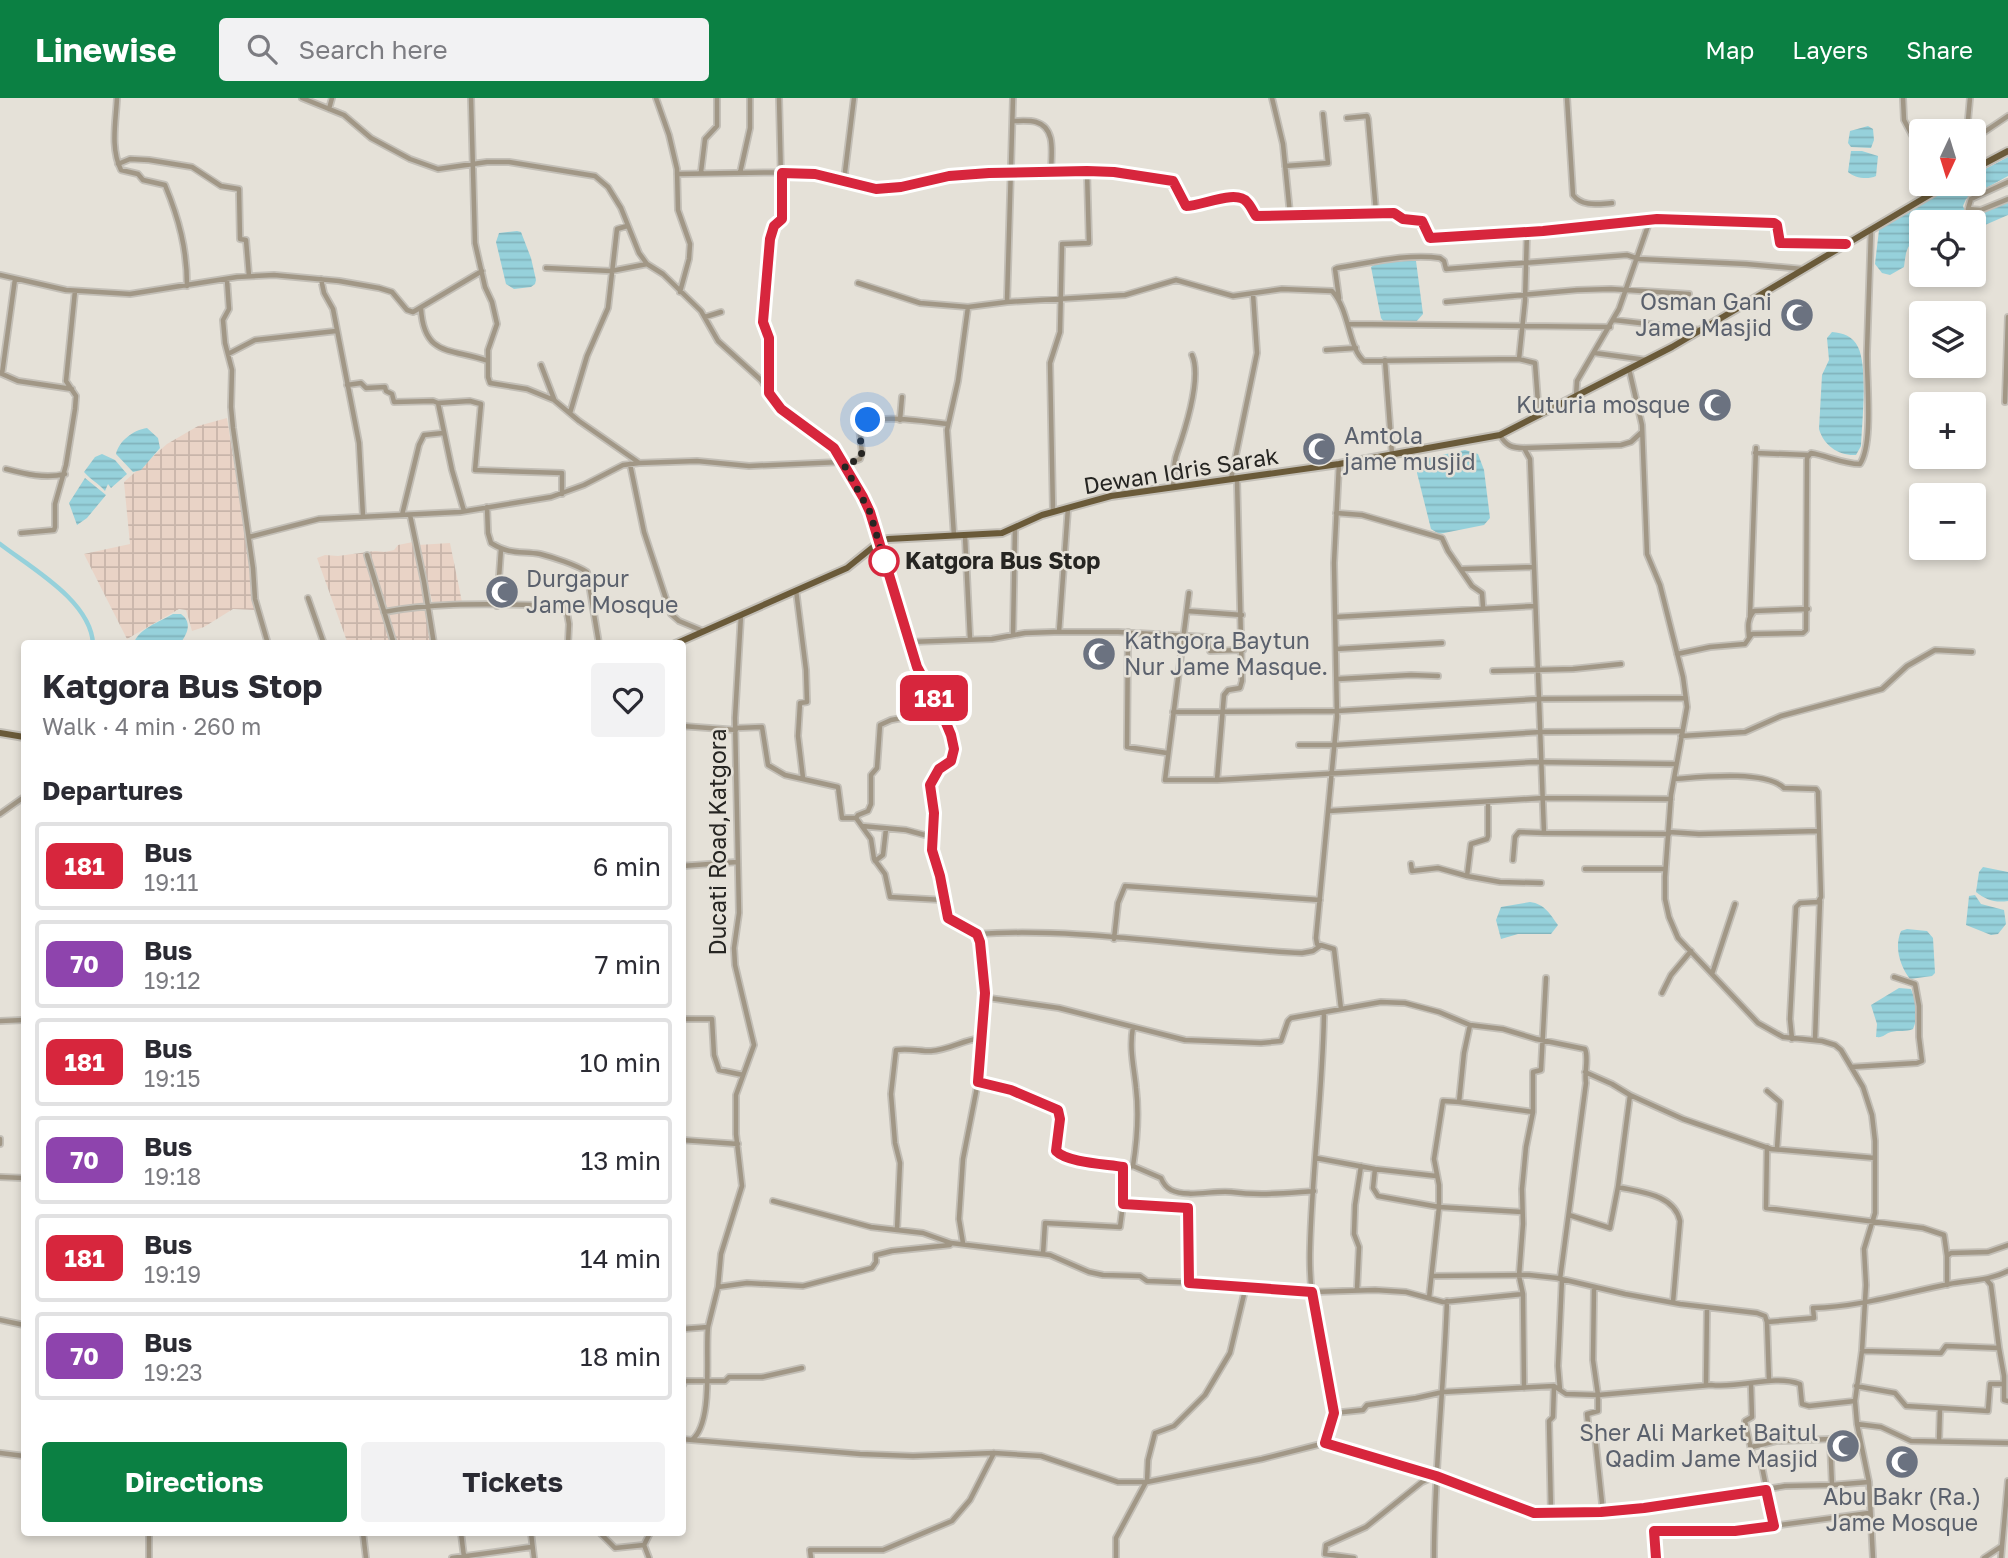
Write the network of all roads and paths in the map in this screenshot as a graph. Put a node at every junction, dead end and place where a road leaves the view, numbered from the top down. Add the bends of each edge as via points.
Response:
1 (117, 98) edge
2 (302, 98) edge
3 (332, 98) edge
4 (471, 98) edge
5 (656, 98) edge
6 (717, 98) edge
7 (750, 98) edge
8 (779, 98) edge
9 (854, 98) edge
10 (1013, 98) edge
11 (1272, 98) edge
12 (1567, 98) edge
13 (1903, 98) edge
14 (1970, 98) edge
15 (329, 109) junction
16 (1323, 114) dead end
17 (2008, 116) edge
18 (1347, 118) dead end
19 (1969, 119) edge
20 (1013, 121) junction
21 (1909, 129) edge
22 (1986, 131) edge
23 (2008, 151) edge
24 (1986, 163) edge
25 (118, 164) junction
26 (473, 164) junction
27 (1285, 166) junction
28 (1087, 171) junction
29 (702, 172) junction
30 (740, 173) junction
31 (782, 173) junction
32 (1012, 173) junction
33 (1051, 173) junction
34 (677, 174) junction
35 (2008, 181) edge
36 (846, 182) junction
37 (1928, 196) edge
38 (2008, 199) edge
39 (1612, 203) dead end
40 (1376, 212) junction
41 (1290, 214) junction
42 (1650, 220) junction
43 (627, 226) junction
44 (1871, 230) junction
45 (1528, 232) junction
46 (1846, 244) junction
47 (1635, 259) junction
48 (1527, 263) junction
49 (647, 264) junction
50 (546, 268) dead end
51 (1802, 269) junction
52 (482, 271) junction
53 (611, 271) junction
54 (0, 275) edge
55 (249, 276) junction
56 (15, 279) junction
57 (321, 279) junction
58 (227, 280) junction
59 (858, 283) dead end
60 (187, 286) junction
61 (1334, 289) junction
62 (1626, 290) junction
63 (75, 291) junction
64 (680, 292) junction
65 (1253, 294) junction
66 (1689, 294) dead end
67 (1525, 295) junction
68 (1062, 299) junction
69 (1007, 302) junction
70 (1446, 302) dead end
71 (968, 307) junction
72 (421, 309) junction
73 (721, 312) dead end
74 (705, 317) junction
75 (2008, 317) edge
76 (1614, 320) junction
77 (1349, 324) junction
78 (1522, 326) junction
79 (1610, 327) junction
80 (1701, 330) junction
81 (336, 331) junction
82 (1356, 348) junction
83 (1326, 351) dead end
84 (1595, 353) junction
85 (228, 354) junction
86 (1192, 355) dead end
87 (1519, 359) junction
88 (1385, 360) junction
89 (1647, 360) junction
90 (488, 361) junction
91 (541, 365) dead end
92 (1629, 369) junction
93 (1, 373) edge
94 (347, 385) junction
95 (73, 389) junction
96 (769, 393) junction
97 (902, 397) dead end
98 (1576, 397) junction
99 (554, 400) junction
100 (2004, 402) dead end
101 (438, 403) junction
102 (570, 413) junction
103 (1539, 417) junction
104 (900, 420) junction
105 (948, 424) junction
106 (1642, 432) junction
107 (443, 433) junction
108 (1500, 435) junction
109 (1524, 449) junction
110 (1392, 455) junction
111 (1808, 455) junction
112 (639, 463) junction
113 (842, 463) junction
114 (631, 464) junction
115 (1339, 464) junction
116 (6, 469) dead end
117 (65, 474) junction
118 (1234, 479) junction
119 (1173, 488) junction
120 (562, 494) junction
121 (487, 507) junction
122 (1068, 507) junction
123 (464, 511) junction
124 (1053, 511) junction
125 (1336, 513) junction
126 (402, 515) junction
127 (410, 515) junction
128 (363, 516) junction
129 (1015, 527) junction
130 (21, 533) dead end
131 (954, 536) junction
132 (965, 536) junction
133 (249, 537) junction
134 (878, 543) junction
135 (501, 549) junction
136 (367, 555) dead end
137 (1534, 567) junction
138 (1463, 569) junction
139 (796, 590) junction
140 (1189, 593) dead end
141 (308, 598) dead end
142 (497, 606) junction
143 (1535, 606) junction
144 (429, 607) junction
145 (1483, 607) junction
146 (1808, 609) junction
147 (1187, 611) junction
148 (384, 612) junction
149 (741, 614) junction
150 (1241, 615) junction
151 (1749, 616) junction
152 (1335, 617) junction
153 (704, 631) junction
154 (1059, 632) junction
155 (1128, 632) junction
156 (1013, 635) junction
157 (1183, 635) junction
158 (1749, 637) junction
159 (267, 640) edge
160 (323, 640) edge
161 (393, 640) edge
162 (433, 640) edge
163 (568, 640) edge
164 (598, 640) edge
165 (684, 640) edge
166 (970, 640) junction
167 (909, 642) junction
168 (1442, 643) dead end
169 (1336, 649) junction
170 (1243, 650) junction
171 (1972, 652) dead end
172 (1677, 654) junction
173 (1621, 664) dead end
174 (1493, 671) dead end
175 (1536, 671) junction
176 (1438, 676) dead end
177 (1338, 679) junction
178 (1686, 698) junction
179 (1537, 699) junction
180 (941, 711) junction
181 (1337, 711) junction
182 (1172, 712) junction
183 (1222, 714) junction
184 (686, 726) edge
185 (736, 729) junction
186 (1541, 732) junction
187 (0, 733) edge
188 (1681, 733) junction
189 (21, 736) edge
190 (1335, 744) junction
191 (1299, 745) dead end
192 (1167, 753) junction
193 (1541, 762) junction
194 (1676, 764) junction
195 (1333, 775) junction
196 (803, 778) junction
197 (1674, 779) junction
198 (1217, 780) junction
199 (1543, 798) junction
200 (21, 799) edge
201 (1671, 799) junction
202 (1488, 802) junction
203 (1329, 811) junction
204 (0, 814) edge
205 (856, 818) junction
206 (862, 826) junction
207 (886, 829) junction
208 (1819, 831) junction
209 (1544, 833) junction
210 (1669, 833) junction
211 (932, 837) junction
212 (1513, 860) dead end
213 (875, 861) junction
214 (737, 862) junction
215 (1411, 864) dead end
216 (686, 866) edge
217 (1585, 869) dead end
218 (1665, 869) junction
219 (1467, 876) junction
220 (1541, 883) dead end
221 (943, 900) junction
222 (1320, 900) junction
223 (1820, 901) junction
224 (1735, 904) dead end
225 (977, 934) junction
226 (1114, 939) junction
227 (1320, 946) junction
228 (1691, 951) junction
229 (1712, 974) junction
230 (1894, 977) dead end
231 (1546, 978) dead end
232 (985, 993) junction
233 (1662, 993) dead end
234 (1340, 1009) junction
235 (1324, 1012) junction
236 (686, 1019) edge
237 (21, 1020) edge
238 (0, 1021) edge
239 (1470, 1025) junction
240 (1133, 1027) junction
241 (981, 1038) junction
242 (1792, 1039) junction
243 (1815, 1040) junction
244 (1544, 1041) junction
245 (1850, 1067) junction
246 (1584, 1072) junction
247 (743, 1075) junction
248 (978, 1082) junction
249 (1767, 1091) dead end
250 (1630, 1096) junction
251 (1460, 1102) junction
252 (1533, 1112) junction
253 (686, 1140) edge
254 (737, 1144) junction
255 (1767, 1147) junction
256 (1777, 1149) junction
257 (1316, 1158) junction
258 (1875, 1158) junction
259 (1133, 1166) junction
260 (1361, 1166) junction
261 (1123, 1167) junction
262 (1375, 1169) junction
263 (1436, 1176) junction
264 (0, 1177) edge
265 (21, 1178) edge
266 (1618, 1187) junction
267 (1314, 1191) junction
268 (773, 1201) dead end
269 (1123, 1204) junction
270 (1438, 1207) junction
271 (1522, 1212) junction
272 (1569, 1215) junction
273 (1874, 1221) junction
274 (897, 1230) junction
275 (951, 1242) junction
276 (963, 1243) junction
277 (2008, 1245) edge
278 (1043, 1254) junction
279 (1948, 1256) junction
280 (2008, 1271) edge
281 (1432, 1276) junction
282 (1520, 1276) junction
283 (1561, 1279) junction
284 (1986, 1279) junction
285 (1189, 1283) junction
286 (1947, 1285) junction
287 (1246, 1286) junction
288 (718, 1287) junction
289 (1594, 1287) junction
290 (1357, 1290) junction
291 (1312, 1292) junction
292 (1523, 1294) junction
293 (1429, 1298) junction
294 (1447, 1301) junction
295 (1672, 1302) junction
296 (1864, 1302) junction
297 (1707, 1308) junction
298 (0, 1320) edge
299 (1767, 1322) junction
300 (21, 1324) edge
301 (708, 1327) junction
302 (686, 1329) edge
303 (1999, 1348) junction
304 (1862, 1351) junction
305 (802, 1368) dead end
306 (686, 1381) edge
307 (1769, 1381) junction
308 (708, 1382) junction
309 (1751, 1384) junction
310 (2004, 1384) junction
311 (1706, 1385) junction
312 (1554, 1386) junction
313 (1856, 1386) junction
314 (1524, 1388) junction
315 (1560, 1390) junction
316 (1444, 1392) junction
317 (1598, 1395) junction
318 (1855, 1401) junction
319 (2008, 1401) edge
320 (1940, 1408) junction
321 (1334, 1413) junction
322 (1857, 1424) junction
323 (1859, 1438) junction
324 (686, 1439) edge
325 (1830, 1439) junction
326 (692, 1440) junction
327 (1939, 1441) junction
328 (1325, 1443) junction
329 (2008, 1443) edge
330 (1752, 1447) junction
331 (0, 1453) edge
332 (994, 1453) junction
333 (21, 1455) edge
334 (1436, 1476) junction
335 (2008, 1481) edge
336 (1146, 1482) junction
337 (1869, 1482) junction
338 (1832, 1485) junction
339 (1766, 1490) junction
340 (1603, 1511) junction
341 (1551, 1513) junction
342 (1869, 1513) junction
343 (1774, 1526) junction
344 (149, 1536) edge
345 (363, 1536) edge
346 (461, 1536) edge
347 (531, 1536) edge
348 (603, 1536) edge
349 (648, 1536) edge
350 (643, 1545) junction
351 (2002, 1546) junction
352 (531, 1548) junction
353 (479, 1556) edge
354 (492, 1556) edge
355 (464, 1557) edge
356 (149, 1558) edge
357 (366, 1558) edge
358 (452, 1558) edge
359 (534, 1558) edge
360 (649, 1558) edge
361 (811, 1558) edge
362 (1115, 1558) edge
363 (1354, 1558) edge
364 (1434, 1558) edge
365 (1656, 1558) edge
366 (1873, 1558) edge
367 (1984, 1558) edge
368 (2001, 1558) edge

1 - 25 street via 114,149
2 - 15 street
3 - 15 street
4 - 26 street
5 - 34 street
6 - 29 street via 717,126 705,139
7 - 30 street via 750,128
8 - 31 street
9 - 36 street
10 - 20 street
11 - 27 street
12 - 39 street via 1573,195 1583,203
13 - 21 street
14 - 19 street
15 - 26 street via 410,159 439,169
16 - 27 street via 1328,163
17 - 22 street
18 - 40 street via 1368,119
20 - 32 street
20 - 33 street via 1034,121 1046,127 1051,134
23 - 24 main road
25 - 55 street via 130,159 192,167 221,186 239,189 240,239 246,240
25 - 60 street via 143,180 165,185 185,243
26 - 43 street via 509,162 595,176 608,187
26 - 52 street via 475,243
27 - 41 street
28 - 33 street
28 - 41 street via 1173,181 1186,206 1236,197 1248,202 1256,216
28 - 68 street via 1089,243 1062,244
29 - 30 street
29 - 34 street
30 - 31 street
31 - 36 street via 815,174
31 - 96 street via 782,219 770,239 763,322 769,338
32 - 33 street
32 - 36 street via 949,176 876,189
32 - 69 street
34 - 64 street via 678,210 690,244
35 - 38 street via 1971,199 1968,209 1981,210
37 - 44 main road, Dewan Idris Sarak
40 - 41 street
40 - 45 street via 1422,221 1430,238
42 - 45 street
42 - 46 street via 1774,223 1780,243
42 - 47 street
43 - 49 street
43 - 53 street via 617,229
44 - 46 main road, Dewan Idris Sarak
44 - 111 street via 1869,423 1863,460 1849,464 1825,455
45 - 48 street
46 - 51 main road, Dewan Idris Sarak
47 - 48 street via 1627,255
47 - 51 street
47 - 62 street
48 - 61 street via 1452,270 1446,269 1443,259 1434,257 1368,262 1335,269
48 - 67 street
49 - 53 street
49 - 64 street
50 - 53 street
51 - 80 main road, Dewan Idris Sarak
52 - 72 street
52 - 90 street via 497,324
53 - 102 street via 608,308
54 - 56 street
55 - 57 street
55 - 58 street
56 - 63 street
56 - 93 street
57 - 72 street via 392,292 407,310
57 - 81 street
58 - 60 street
58 - 85 street via 230,301 223,320
59 - 71 street via 920,303
60 - 63 street via 130,294
61 - 65 street
61 - 77 street
62 - 66 street
62 - 67 street
62 - 76 street
63 - 95 street via 66,381
64 - 74 street
65 - 68 street via 1233,296 1176,280 1125,295
65 - 118 street via 1257,353
67 - 70 street
67 - 78 street
68 - 69 street
68 - 124 street via 1059,341 1050,363
69 - 71 street
71 - 105 street
72 - 90 street via 425,335 435,346
73 - 74 street
74 - 96 street via 718,341
75 - 100 street
76 - 79 street
76 - 80 street
77 - 78 street
77 - 82 street
78 - 79 street
78 - 87 street
79 - 84 street
80 - 89 main road, Dewan Idris Sarak
81 - 85 street via 255,340
81 - 94 street
82 - 83 street
82 - 88 street via 1364,361
84 - 89 street
84 - 98 street via 1577,381
85 - 133 street
86 - 119 street via 1195,382 1176,456
87 - 88 street
87 - 103 street via 1535,363
88 - 110 street
89 - 92 main road, Dewan Idris Sarak
90 - 99 street via 490,383 527,389
91 - 99 street
92 - 98 main road, Dewan Idris Sarak
92 - 106 street
93 - 95 street via 18,381
94 - 101 street via 385,387 394,402
94 - 128 street via 359,443
95 - 117 street via 75,409
96 - 113 street via 781,409 834,448
97 - 104 street
98 - 103 main road, Dewan Idris Sarak
99 - 102 street
101 - 107 street
101 - 120 street via 481,404 475,470 562,473
102 - 112 street
103 - 108 main road, Dewan Idris Sarak
104 - 105 street
104 - 113 street via 862,423 861,458
105 - 131 street
106 - 109 street via 1621,445
106 - 172 street via 1647,554 1660,585
107 - 123 street
107 - 126 street via 425,435 419,444
108 - 109 street via 1512,448
108 - 110 main road, Dewan Idris Sarak
109 - 137 street via 1530,459
110 - 115 main road, Dewan Idris Sarak
111 - 146 street
111 - 151 street via 1755,451
112 - 113 street
112 - 114 street
113 - 134 street via 870,512
114 - 120 street
114 - 153 street via 644,532 671,614
115 - 118 main road, Dewan Idris Sarak
115 - 125 street
116 - 117 street via 33,475
117 - 130 street via 55,504 54,530
118 - 119 main road, Dewan Idris Sarak
118 - 150 street
119 - 122 main road, Dewan Idris Sarak
120 - 121 street
121 - 123 street
121 - 135 street via 491,543
122 - 124 main road, Dewan Idris Sarak
122 - 154 street
123 - 127 street
124 - 129 main road, Dewan Idris Sarak
125 - 138 street via 1362,515 1442,538
125 - 152 street
126 - 127 street
126 - 128 street
127 - 144 street
128 - 133 street via 319,519
129 - 132 main road, Dewan Idris Sarak via 1002,533
129 - 156 street
131 - 132 main road, Dewan Idris Sarak
131 - 134 main road, Dewan Idris Sarak
132 - 166 street
133 - 159 street via 255,599
134 - 139 main road via 847,568
134 - 167 street
135 - 142 street
135 - 164 street via 542,554 587,572
136 - 148 street
137 - 138 street
137 - 143 street
138 - 145 street via 1482,593
139 - 149 main road
139 - 196 street via 806,670 807,697 806,703 800,703 798,736
140 - 147 street
141 - 160 street
142 - 144 street via 454,603
142 - 163 street via 566,607
143 - 145 street
143 - 175 street
144 - 148 street
144 - 162 street
145 - 152 street
146 - 151 street via 1754,611
146 - 158 street via 1803,633
147 - 150 street
147 - 157 street
148 - 161 street
149 - 153 main road
149 - 185 street, Ducati Road,Katgora
150 - 170 street
151 - 158 street
152 - 169 street
153 - 165 main road
154 - 155 street
154 - 156 street
155 - 157 street
155 - 192 street via 1127,747
156 - 166 street
157 - 170 street via 1206,637 1210,651
157 - 182 street
158 - 172 street via 1745,644
166 - 167 street
167 - 180 street
168 - 169 street
169 - 177 street
170 - 183 street via 1242,685 1225,692
171 - 188 street via 1935,650 1882,689 1781,716 1745,732
172 - 178 street
173 - 175 street
174 - 175 street
175 - 179 street
176 - 177 street
177 - 181 street
178 - 179 street
178 - 188 street
179 - 181 street
179 - 186 street
180 - 205 street via 880,725 871,804
180 - 211 street via 954,749 951,761 931,782
181 - 183 street
181 - 190 street
182 - 183 street
182 - 192 street
183 - 198 street
184 - 185 street
185 - 196 street via 762,727 768,765
185 - 214 street, Ducati Road,Katgora
186 - 188 street
186 - 190 street
186 - 193 street
187 - 189 main road
188 - 194 street
190 - 191 street
190 - 195 street
192 - 198 street via 1164,779
193 - 194 street
193 - 195 street
193 - 199 street
194 - 197 street
195 - 198 street
195 - 203 street
196 - 205 street via 838,787 842,818
197 - 201 street
197 - 208 street via 1762,779 1780,782 1784,788 1816,789
199 - 201 street
199 - 202 street
199 - 209 street
200 - 204 street
201 - 210 street
202 - 203 street
202 - 219 street via 1488,836 1471,844
203 - 222 street
205 - 206 street
206 - 207 street
206 - 213 street via 871,839
207 - 211 street
207 - 213 street via 883,855
208 - 210 street
208 - 223 street
209 - 210 street
209 - 212 street via 1519,832
210 - 218 street
211 - 221 street
213 - 221 street via 885,874 890,897
214 - 216 street
214 - 247 street, Ducati Road,Katgora via 735,965 754,1045
215 - 219 street via 1412,871 1438,868
217 - 218 street
218 - 228 street via 1669,917
219 - 220 street
221 - 225 street via 948,918
222 - 226 street via 1125,886
222 - 227 street via 1316,939
223 - 242 street via 1796,907
223 - 243 street
224 - 229 street
225 - 226 street
225 - 232 street
226 - 227 street via 1302,953
227 - 234 street via 1334,949
228 - 229 street
228 - 233 street
229 - 242 street via 1758,1023
230 - 245 street via 1915,984 1918,993 1922,1061
231 - 244 street
232 - 240 street via 989,998 1059,1008
232 - 241 street
234 - 235 street
234 - 239 street via 1405,1003
235 - 240 street via 1290,1018 1281,1041 1274,1043 1185,1040
235 - 257 street
236 - 247 street via 712,1019 719,1070
237 - 238 street
239 - 244 street
239 - 251 street
240 - 259 street via 1131,1057 1137,1090
241 - 248 street
241 - 274 street via 945,1049 896,1050 891,1094 900,1163
242 - 243 street
243 - 245 street via 1835,1045
244 - 246 street via 1585,1049
244 - 252 street via 1541,1070 1534,1072
245 - 258 street via 1869,1099
246 - 250 street
246 - 272 street
247 - 254 street, Ducati Road,Katgora via 736,1095
248 - 261 street via 1058,1110 1059,1154
248 - 276 street via 963,1158 959,1219
249 - 256 street via 1780,1102
250 - 255 street
250 - 266 street
251 - 252 street
251 - 263 street via 1443,1101 1434,1159
252 - 271 street
253 - 254 street
254 - 288 street, Ducati Road,Katgora via 742,1186 721,1254
255 - 256 street
255 - 273 street via 1766,1208
256 - 258 street
257 - 260 street
257 - 267 street
258 - 273 street
259 - 261 street
259 - 267 street via 1161,1178 1172,1191 1265,1195
260 - 262 street
260 - 290 street via 1354,1234 1359,1247
261 - 269 street
262 - 263 street
262 - 270 street via 1373,1188 1378,1196
263 - 270 street
264 - 265 street
266 - 272 street via 1610,1227
266 - 295 street via 1662,1199 1676,1209 1680,1221
267 - 291 street
268 - 274 street
269 - 278 street via 1119,1227 1045,1223
269 - 285 street via 1188,1208
270 - 271 street
270 - 281 street
271 - 282 street
272 - 283 street
273 - 279 street via 1944,1235
273 - 296 street via 1864,1249
274 - 275 street
275 - 276 street
275 - 288 street via 876,1255 872,1268 803,1286 747,1283
276 - 278 street
277 - 279 street
278 - 285 street via 1103,1275
279 - 286 street
280 - 284 street
281 - 282 street
281 - 293 street
282 - 283 street
282 - 292 street
283 - 289 street
283 - 315 street
284 - 286 street
284 - 303 street via 1991,1285
285 - 287 street
286 - 296 street
287 - 291 street
287 - 336 street via 1230,1353 1205,1395 1174,1426 1154,1433
288 - 301 street, Ducati Road,Katgora
289 - 295 street
289 - 317 street via 1593,1360
290 - 291 street
290 - 293 street
291 - 321 street
292 - 294 street
292 - 314 street
293 - 294 street
294 - 316 street
295 - 297 street
296 - 299 street via 1813,1308 1814,1318
296 - 304 street
297 - 299 street via 1757,1313
297 - 311 street
298 - 300 street
299 - 307 street
301 - 302 street
301 - 308 street, Ducati Road,Katgora
303 - 304 street via 1946,1346 1941,1353
303 - 310 street
304 - 313 street
305 - 308 street
306 - 308 street
307 - 309 street
307 - 318 street via 1800,1384 1802,1404 1809,1406
308 - 326 street, Ducati Road,Katgora via 702,1424
309 - 311 street
309 - 330 street via 1752,1417 1745,1421
310 - 319 street via 2004,1401
310 - 320 street via 1990,1384 1988,1411
311 - 317 street
312 - 314 street
312 - 315 street
312 - 341 street via 1549,1421
313 - 318 street
313 - 320 street via 1895,1393 1906,1406
314 - 316 street
315 - 317 street
316 - 321 street
316 - 334 street
317 - 340 street via 1598,1411 1587,1414 1589,1432 1595,1436
318 - 322 street
320 - 327 street
321 - 328 street
322 - 323 street
322 - 327 street via 1881,1427 1911,1441
323 - 325 street
323 - 337 street
324 - 326 street
325 - 330 street via 1776,1441
325 - 338 street
326 - 332 street via 887,1455
327 - 329 street
328 - 334 street
328 - 336 street
330 - 339 street via 1753,1459 1760,1457
331 - 333 street
332 - 336 street via 1041,1456 1118,1482
332 - 361 street via 970,1500 952,1521 883,1550 810,1550
334 - 341 street via 1531,1512
334 - 363 street via 1366,1527 1326,1545 1325,1554
334 - 364 street
335 - 351 street
336 - 362 street via 1116,1538
337 - 338 street
337 - 342 street
338 - 339 street
339 - 340 street
339 - 343 street
340 - 341 street
342 - 343 street
342 - 366 street
343 - 365 street via 1654,1531
344 - 356 street
345 - 357 street
346 - 355 street
347 - 352 street
348 - 350 street via 615,1548
349 - 350 street
350 - 360 street
351 - 367 street
351 - 368 street
352 - 354 street
352 - 359 street
353 - 354 street
353 - 355 street
355 - 358 street

